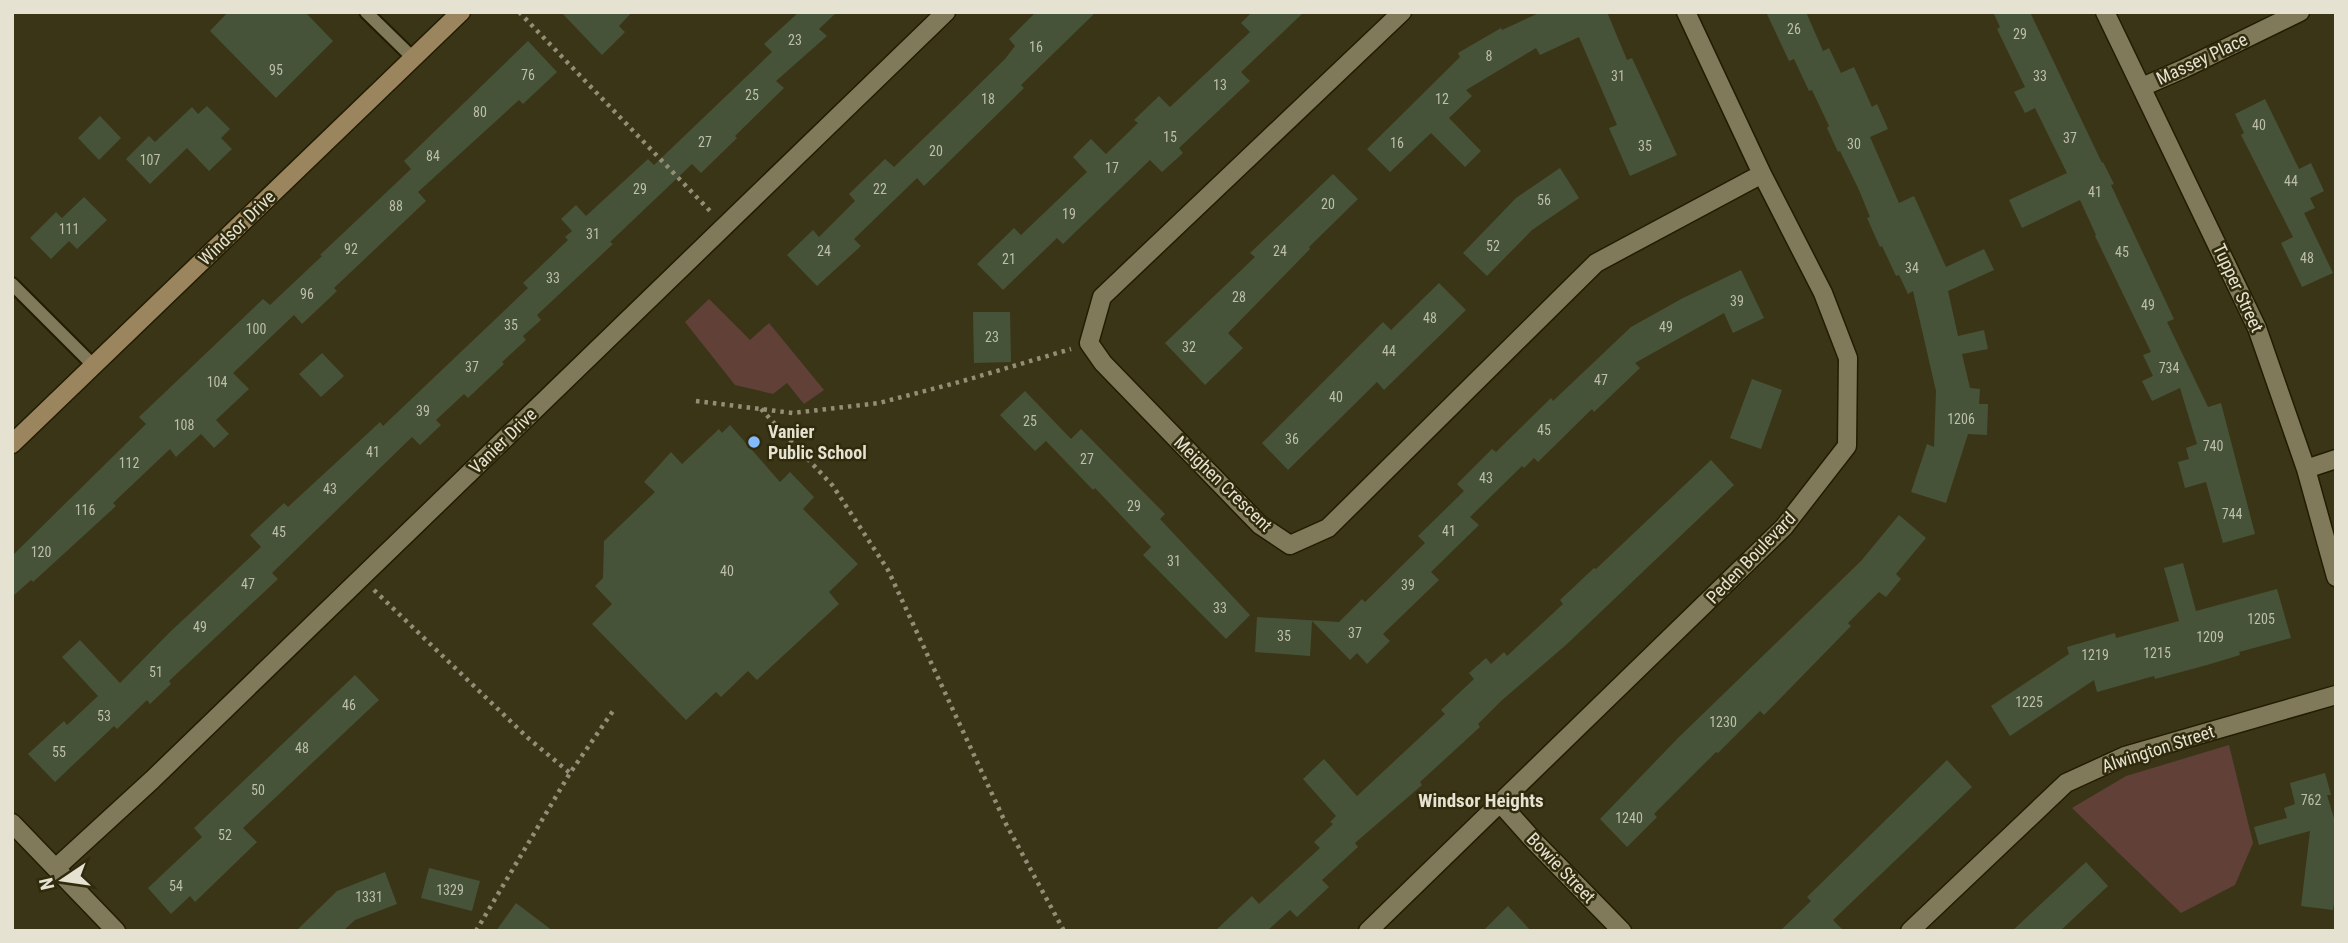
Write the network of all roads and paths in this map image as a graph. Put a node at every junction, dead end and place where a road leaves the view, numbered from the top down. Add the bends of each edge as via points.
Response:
1 (366, 12) edge
2 (461, 12) edge
3 (519, 12) edge
4 (946, 12) edge
5 (1402, 12) edge
6 (1686, 12) edge
7 (2105, 12) edge
8 (2300, 12) edge
9 (413, 58) junction
10 (2142, 87) junction
11 (1762, 174) junction
12 (725, 226) junction
13 (12, 284) edge
14 (1089, 343) junction
15 (94, 366) junction
16 (696, 401) dead end
17 (761, 409) junction
18 (12, 444) edge
19 (2336, 459) edge
20 (2306, 470) junction
21 (2336, 577) edge
22 (361, 578) junction
23 (2336, 695) edge
24 (613, 711) dead end
25 (570, 773) junction
26 (1501, 804) junction
27 (12, 823) edge
28 (57, 867) junction
29 (116, 931) edge
30 (476, 931) edge
31 (1063, 931) edge
32 (1368, 931) edge
33 (1622, 931) edge
34 (1910, 931) edge

1 - 9 lane
2 - 9 street, Windsor Drive
3 - 12 path
4 - 12 street, Vanier Drive
5 - 14 street via 1102,297
6 - 11 street, Peden Boulevard
7 - 10 street, Tupper Street
8 - 10 street, Massey Place
9 - 15 street, Windsor Drive
10 - 20 street, Tupper Street via 2257,328
11 - 14 street, Meighen Crescent via 1596,263 1328,528 1290,545 1260,524 1103,363
11 - 26 street, Peden Boulevard via 1823,293 1849,358 1847,446 1784,527
12 - 22 street, Vanier Drive
13 - 15 lane
14 - 17 path via 879,403 793,413
15 - 18 street, Windsor Drive
16 - 17 path
17 - 31 path via 833,486 888,570 1006,824
19 - 20 street
20 - 21 street, Tupper Street
22 - 25 path
22 - 28 street, Vanier Drive
23 - 34 street, Alwington Street via 2125,756 2066,783
24 - 25 path
25 - 30 path
26 - 32 street, Peden Boulevard
26 - 33 street, Bowie Street
27 - 28 street
28 - 29 street

